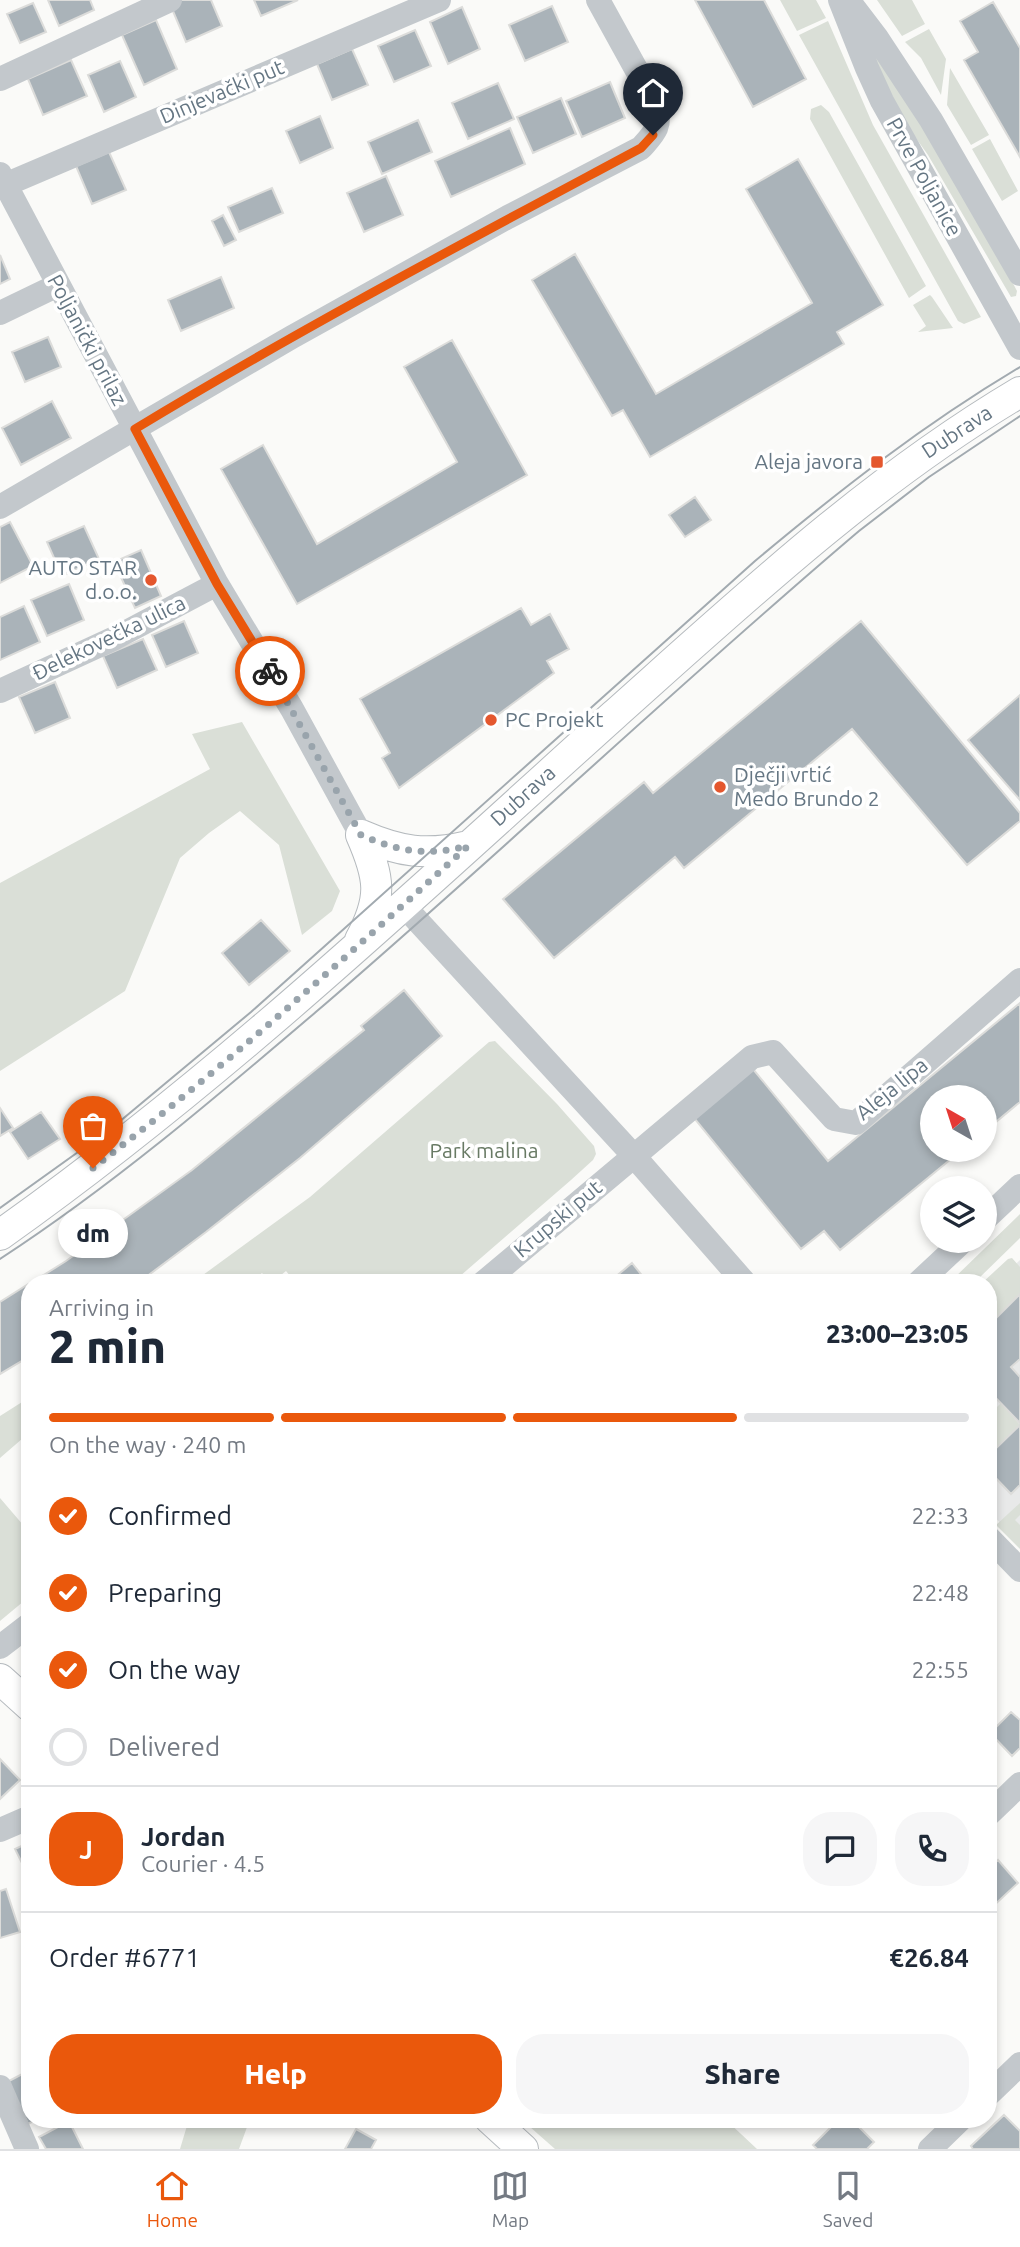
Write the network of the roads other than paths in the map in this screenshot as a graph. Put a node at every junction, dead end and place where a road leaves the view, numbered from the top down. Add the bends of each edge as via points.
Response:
1 (170, 0) edge
2 (439, 0) edge
3 (598, 0) edge
4 (840, 0) edge
5 (848, 0) edge
6 (0, 79) edge
7 (2, 182) edge
8 (1020, 274) edge
9 (58, 285) junction
10 (0, 313) edge
11 (1020, 348) edge
12 (1020, 392) edge
13 (135, 429) junction
14 (0, 507) edge
15 (217, 584) junction
16 (0, 691) edge
17 (361, 835) junction
18 (468, 846) junction
19 (403, 905) junction
20 (356, 948) junction
21 (1020, 980) edge
22 (633, 1155) junction
23 (1020, 1186) edge
24 (997, 1208) edge
25 (0, 1235) edge
26 (949, 1253) edge
27 (494, 1274) edge
28 (737, 1274) edge
29 (927, 1274) edge
30 (997, 1549) edge
31 (1020, 1570) edge
32 (21, 1630) edge
33 (0, 1647) edge
34 (0, 1679) edge
35 (21, 1698) edge
36 (1020, 1784) edge
37 (997, 1806) edge
38 (21, 1821) edge
39 (0, 1830) edge
40 (1020, 2064) edge
41 (997, 2086) edge
42 (0, 2087) edge
43 (500, 2128) edge
44 (952, 2128) edge
45 (27, 2149) edge
46 (523, 2149) edge
47 (930, 2149) edge

1 - 6 street
2 - 7 street, Dinjevački put
3 - 13 street via 657,107 660,121 641,148 412,270
4 - 11 street, Prve Poljanice via 882,101
5 - 8 street, Prve Poljanice via 931,120
7 - 9 street, Poljanički prilaz
9 - 10 street
9 - 13 street, Poljanički prilaz
12 - 18 main road, Dubrava via 926,451 836,520
13 - 14 street
13 - 15 street, Poljanički prilaz
15 - 16 street, Đelekovečka ulica
15 - 17 street, Poljanički prilaz
17 - 18 main road via 419,852
17 - 20 main road via 374,865 377,887 371,919
18 - 19 main road, Dubrava
19 - 20 main road, Dubrava
19 - 22 street
20 - 25 main road, Dubrava via 143,1130
21 - 22 street, Aleja lipa via 856,1123 835,1119 773,1052 752,1057
22 - 27 street, Krupski put
22 - 28 street
23 - 24 street
26 - 29 street
30 - 31 street
32 - 33 street
34 - 35 main road
36 - 37 street
38 - 39 street
40 - 41 street
42 - 45 street
43 - 46 main road
44 - 47 street

